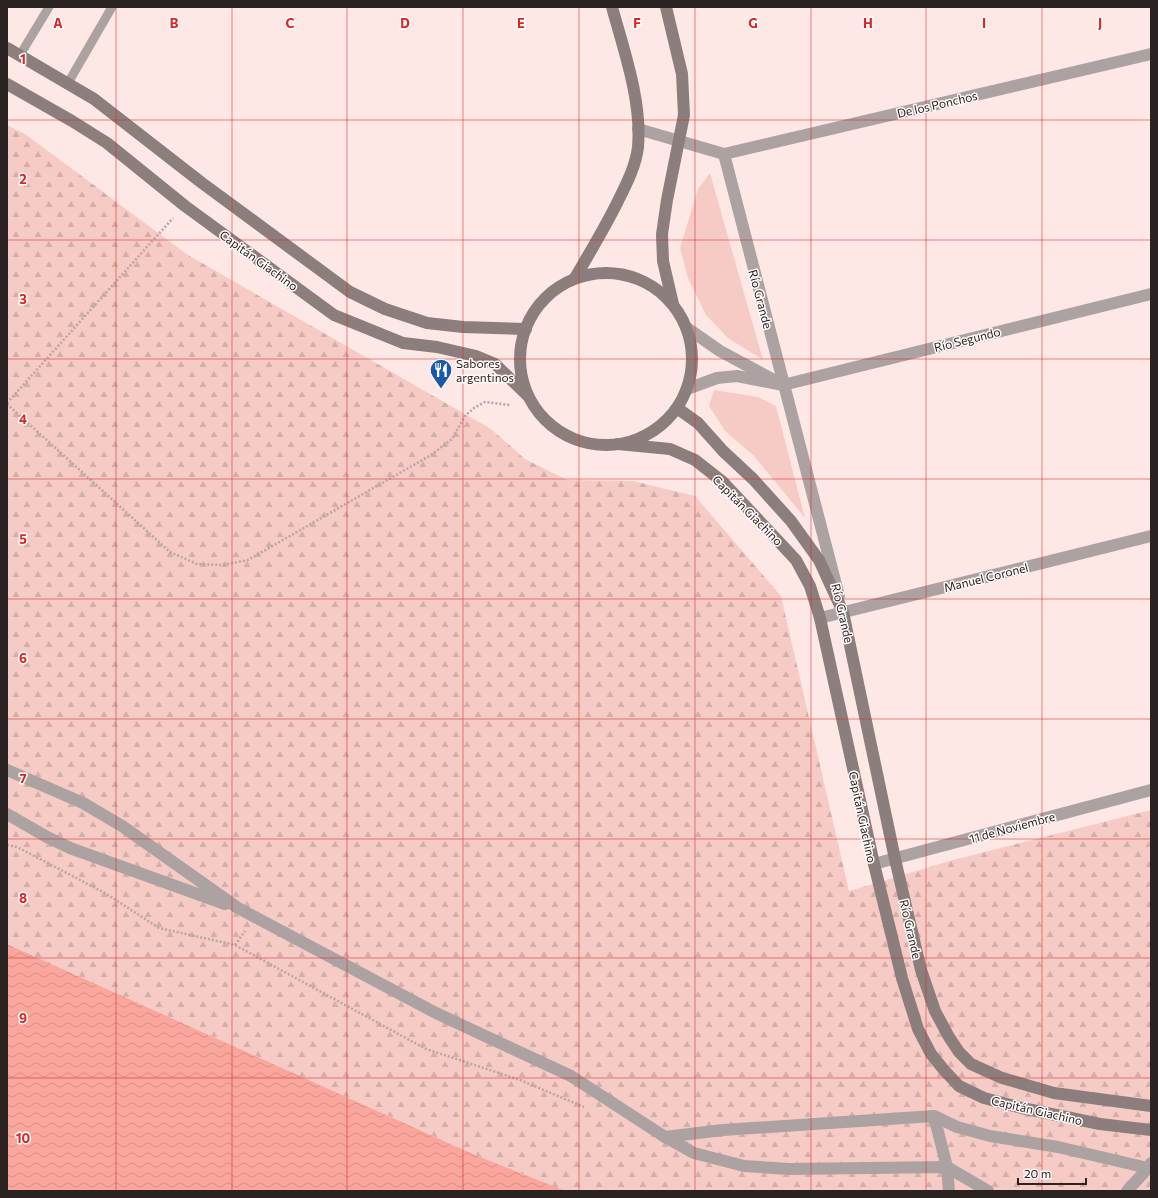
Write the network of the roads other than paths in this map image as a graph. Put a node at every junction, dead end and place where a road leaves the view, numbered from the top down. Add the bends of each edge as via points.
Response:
1 (49, 7) edge
2 (112, 7) edge
3 (612, 7) edge
4 (666, 7) edge
5 (7, 48) edge
6 (1151, 54) edge
7 (20, 55) junction
8 (68, 83) junction
9 (7, 84) edge
10 (638, 129) junction
11 (679, 141) junction
12 (724, 154) junction
13 (575, 278) junction
14 (1151, 294) edge
15 (674, 304) junction
16 (687, 328) junction
17 (526, 329) junction
18 (784, 385) junction
19 (687, 389) junction
20 (528, 396) junction
21 (677, 408) junction
22 (618, 444) junction
23 (1151, 536) edge
24 (843, 612) junction
25 (820, 618) junction
26 (7, 770) edge
27 (1151, 790) edge
28 (7, 814) edge
29 (895, 859) junction
30 (874, 864) junction
31 (238, 908) junction
32 (971, 1064) joint
33 (1151, 1106) edge
34 (934, 1116) junction
35 (1151, 1130) edge
36 (666, 1137) junction
37 (1150, 1166) edge
38 (947, 1167) junction
39 (949, 1191) edge
40 (988, 1191) edge
41 (1127, 1191) edge

1 - 7 lane
2 - 8 lane
3 - 10 main road via 633,87
4 - 11 main road via 682,74 684,115
5 - 7 main road
6 - 12 street, De los Ponchos
7 - 8 main road
8 - 17 main road via 94,99 202,183 350,292 385,309 427,323
9 - 20 main road, Capitán Giachino via 107,143 184,206 334,315 403,343 437,347 476,356 495,364
10 - 11 street
10 - 13 main road via 638,149 630,177 609,220
11 - 12 street
11 - 15 main road via 662,234 663,261
12 - 18 street, Río Grande
13 - 15 main road via 601,272 628,275 653,286
13 - 17 main road via 554,290 537,308
14 - 18 street, Río Segundo
15 - 16 main road
16 - 18 street via 720,352
16 - 19 main road via 692,348 692,369
17 - 20 main road via 520,351 521,374
18 - 19 street via 737,376 717,378
18 - 24 street, Río Grande
19 - 21 main road
20 - 22 main road via 534,407 551,424 571,437 594,444
21 - 22 main road via 661,425 641,437
21 - 24 main road via 698,423 792,521 818,560
22 - 25 main road, Capitán Giachino via 670,449 695,460 723,482 796,560 810,586
23 - 24 street, Manuel Coronel
24 - 25 street, Manuel Coronel
24 - 29 main road, Río Grande
25 - 30 main road, Capitán Giachino
26 - 31 street via 84,803 122,826
27 - 29 street, 11 de Noviembre
28 - 31 street via 47,838 70,848
29 - 30 street, 11 de Noviembre
29 - 32 main road, Río Grande via 921,970 935,1011 959,1052
30 - 35 main road, Capitán Giachino via 902,978 918,1029 932,1054 959,1086 984,1098 1022,1108 1100,1124
31 - 36 street via 436,1013 571,1076
32 - 33 main road, Capitán Giachino via 1002,1078 1054,1093
34 - 36 street via 723,1130
34 - 37 street via 957,1127 990,1136
34 - 38 street
36 - 38 street via 694,1153 744,1166 789,1169
37 - 41 street
38 - 39 street
38 - 40 street

